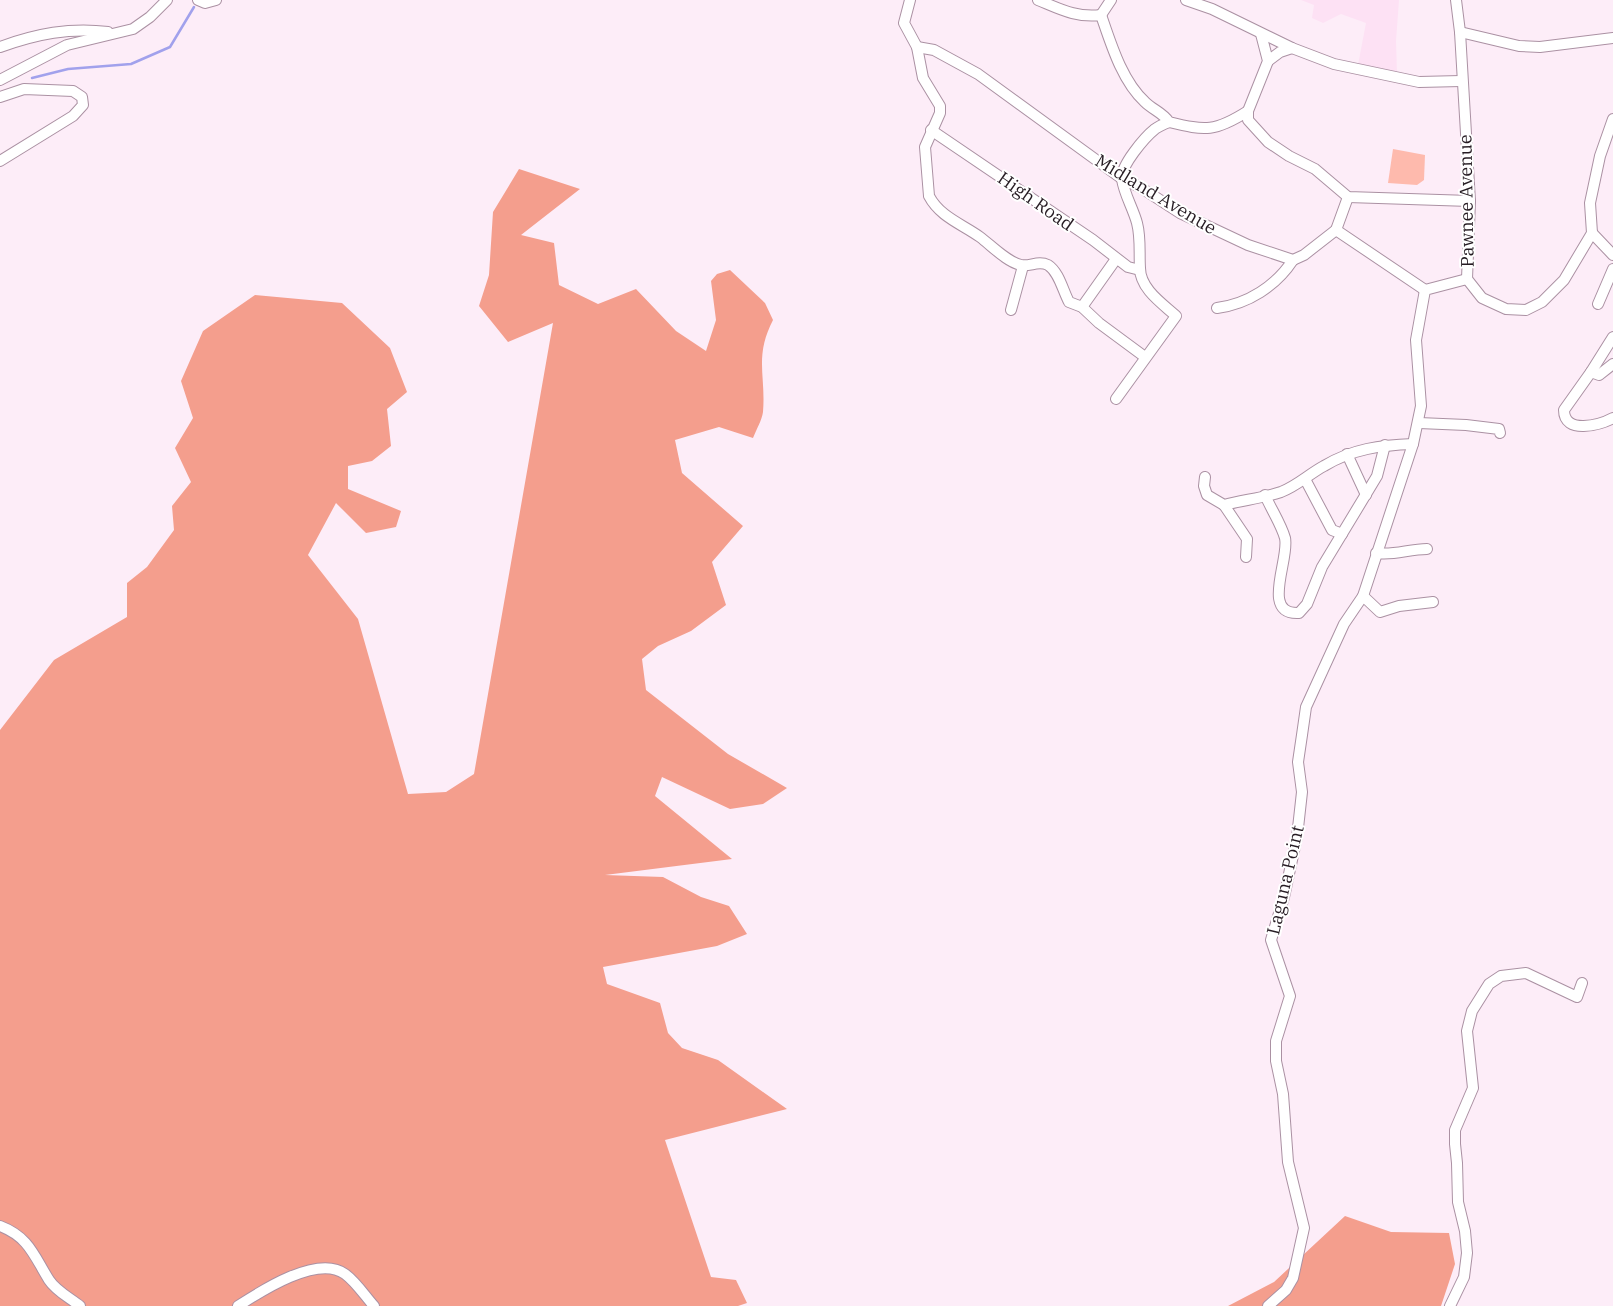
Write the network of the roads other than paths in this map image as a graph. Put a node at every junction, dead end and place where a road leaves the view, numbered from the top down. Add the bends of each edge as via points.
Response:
1 (167, 0) edge
2 (216, 0) edge
3 (910, 0) edge
4 (1038, 0) edge
5 (1111, 0) edge
6 (1186, 0) edge
7 (1456, 0) edge
8 (200, 1) edge
9 (1215, 4) edge
10 (1101, 16) junction
11 (1460, 32) junction
12 (119, 34) junction
13 (1261, 34) junction
14 (1613, 38) edge
15 (0, 48) edge
16 (917, 48) junction
17 (1292, 48) junction
18 (1268, 61) junction
19 (0, 80) edge
20 (1461, 81) junction
21 (0, 97) edge
22 (1248, 111) junction
23 (1613, 119) edge
24 (1169, 122) junction
25 (931, 130) junction
26 (0, 162) edge
27 (1121, 178) junction
28 (1348, 197) junction
29 (1470, 201) junction
30 (1336, 230) junction
31 (1592, 233) junction
32 (1613, 255) edge
33 (1116, 259) junction
34 (1294, 260) junction
35 (1023, 266) junction
36 (1613, 269) edge
37 (1140, 270) junction
38 (1467, 279) junction
39 (1425, 290) junction
40 (1598, 304) dead end
41 (1082, 307) junction
42 (1217, 308) dead end
43 (1011, 310) dead end
44 (1613, 337) edge
45 (1145, 357) junction
46 (1613, 364) edge
47 (1592, 372) junction
48 (1116, 399) dead end
49 (1613, 418) edge
50 (1419, 423) junction
51 (1500, 433) dead end
52 (1413, 444) junction
53 (1385, 445) junction
54 (1347, 454) junction
55 (1205, 477) dead end
56 (1305, 479) junction
57 (1265, 495) junction
58 (1366, 495) junction
59 (1224, 505) junction
60 (1342, 534) junction
61 (1427, 549) dead end
62 (1376, 553) junction
63 (1246, 558) dead end
64 (1362, 596) junction
65 (1433, 602) dead end
66 (1582, 983) dead end
67 (0, 1226) edge
68 (80, 1306) edge
69 (238, 1306) edge
70 (374, 1306) edge
71 (1268, 1306) edge
72 (1450, 1306) edge

1 - 12 street via 140,25
2 - 8 street
3 - 16 street via 904,23
4 - 10 street via 1085,17
5 - 10 street
6 - 9 street
7 - 11 street, Pawnee Avenue
9 - 13 street
10 - 24 street via 1110,42 1134,88
11 - 14 street via 1540,47
11 - 20 street, Pawnee Avenue
12 - 15 street via 89,30 55,32
12 - 19 street via 67,45
13 - 17 street
13 - 18 street
16 - 25 street via 924,78 940,106 940,114
16 - 27 street, Midland Avenue via 934,50 978,74
17 - 18 street
17 - 20 street via 1334,64 1377,74 1419,82
18 - 22 street
20 - 29 street, Pawnee Avenue
21 - 26 street via 18,90 73,91 82,97 83,105 74,116
22 - 24 street via 1226,125 1211,129
22 - 28 street via 1248,120 1268,142 1315,169
23 - 31 street via 1600,156 1590,203
24 - 27 street via 1156,128 1146,139 1126,164
25 - 33 street, High Road
25 - 35 street via 924,155 929,196 954,222
27 - 34 street, Midland Avenue via 1217,232
27 - 37 street via 1137,223
28 - 29 street
28 - 30 street
29 - 38 street, Pawnee Avenue
30 - 34 street
30 - 39 street
31 - 32 street
31 - 38 street via 1564,280 1542,302 1526,310 1506,309 1482,298
33 - 37 street, High Road
33 - 41 street
34 - 42 street via 1285,273 1262,291 1232,306
35 - 41 street via 1038,262 1048,266 1057,276 1069,302
35 - 43 street
36 - 40 street
37 - 45 street via 1154,297 1176,316
38 - 39 street, Pawnee Avenue
39 - 50 street via 1416,340 1421,406
41 - 45 street
44 - 47 street
45 - 48 street
46 - 47 street via 1599,376
47 - 49 street via 1564,410 1566,418 1576,426 1593,426
50 - 51 street via 1499,429
50 - 52 street
52 - 53 street
52 - 62 street
53 - 54 street
53 - 58 street via 1377,476
54 - 56 street
54 - 58 street
55 - 59 street via 1207,495
56 - 57 street
56 - 60 street via 1332,530
57 - 59 street
57 - 60 street via 1285,539 1278,598 1283,609 1290,613 1300,613 1307,604 1322,567
58 - 60 street
59 - 63 street via 1247,539
61 - 62 street via 1408,549 1389,555
62 - 64 street
64 - 65 street via 1380,612
64 - 71 street, Laguna Point via 1344,624 1306,707 1298,762 1302,792 1297,837 1271,940 1290,996 1276,1041 1276,1061 1283,1094 1288,1162 1304,1228 1294,1278
66 - 72 street via 1577,997 1526,973 1501,976 1489,984 1472,1011 1467,1031 1473,1088 1455,1130 1454,1144 1458,1163 1458,1202 1467,1253 1464,1277
67 - 68 street via 12,1230 27,1242 50,1282
69 - 70 street via 294,1275 332,1269 345,1274

